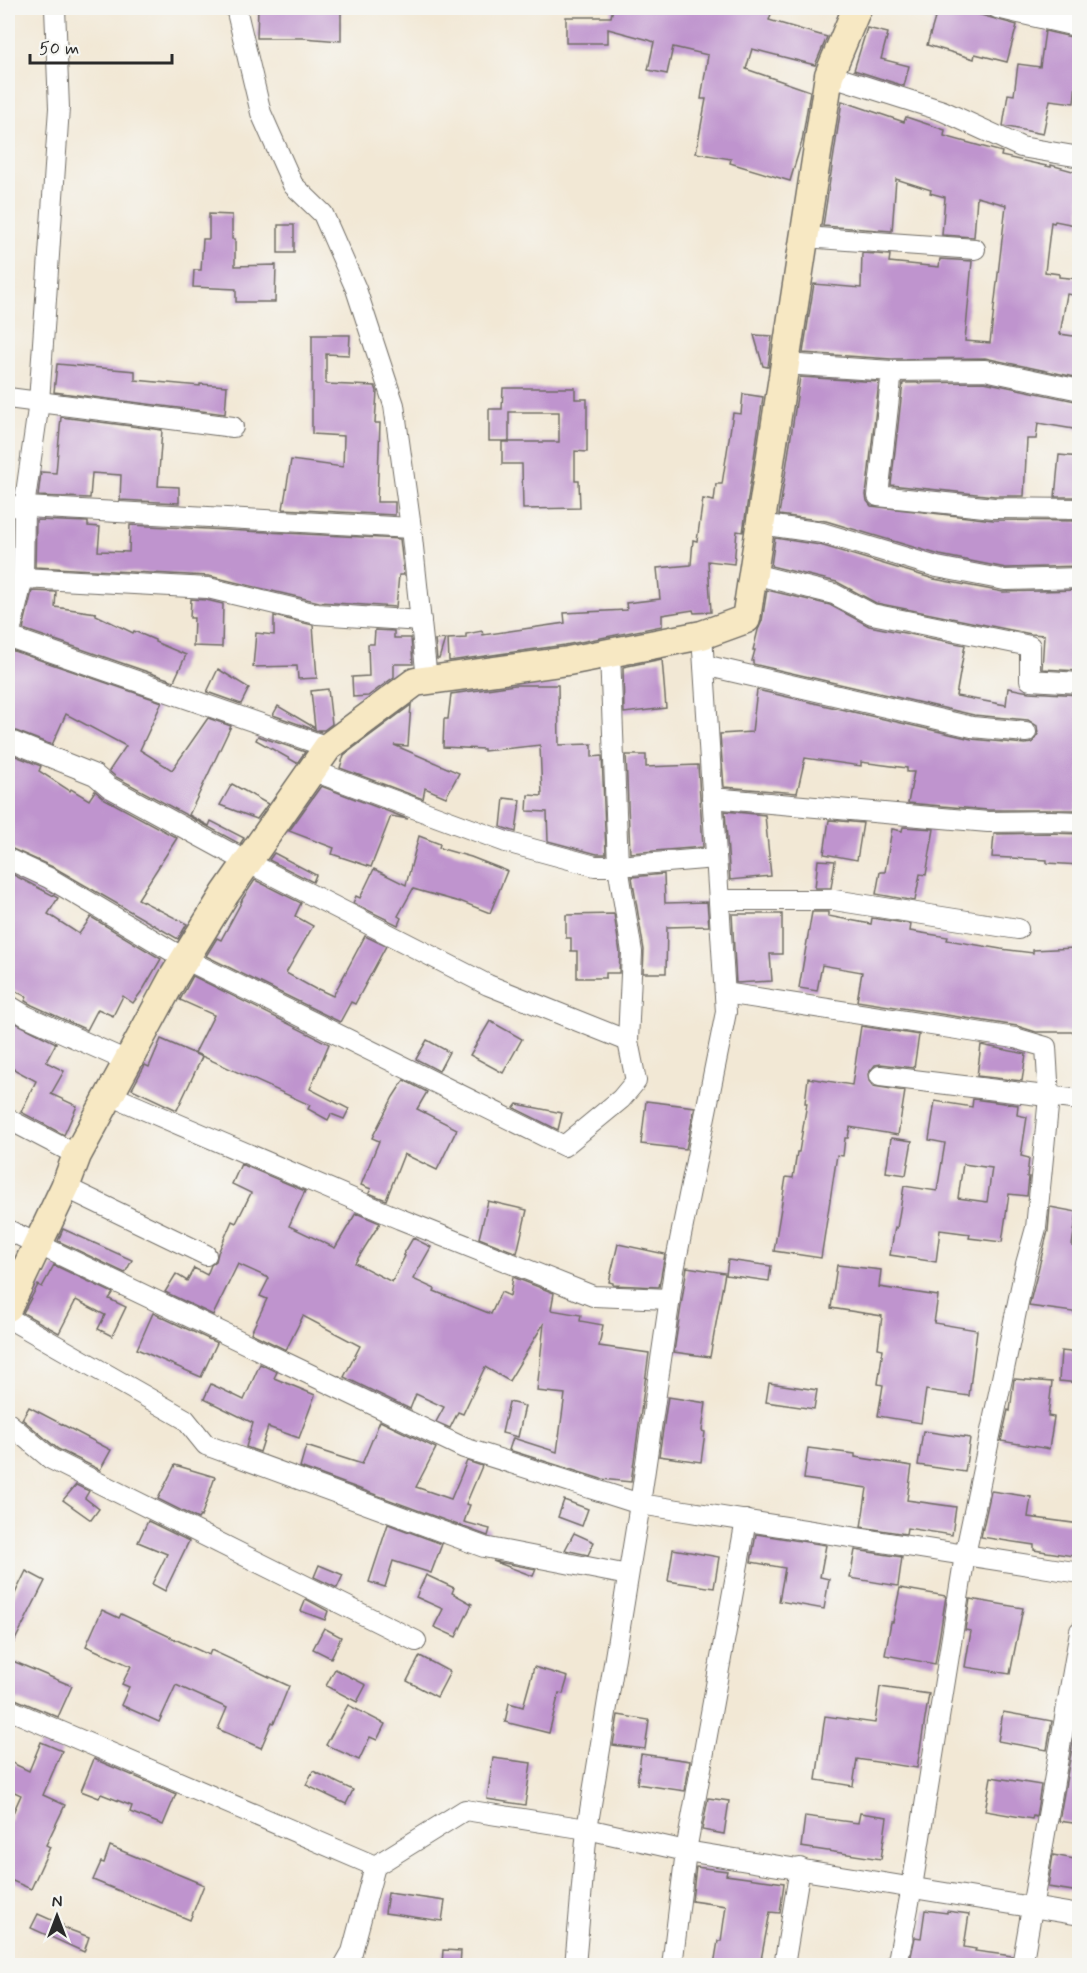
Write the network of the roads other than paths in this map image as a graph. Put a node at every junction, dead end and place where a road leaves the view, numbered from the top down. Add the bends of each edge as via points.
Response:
1 (55, 8) edge
2 (236, 8) edge
3 (857, 8) edge
4 (997, 8) edge
5 (1080, 27) edge
6 (829, 75) junction
7 (1080, 157) edge
8 (804, 237) junction
9 (975, 249) dead end
10 (784, 364) junction
11 (892, 370) junction
12 (1080, 390) edge
13 (8, 398) edge
14 (39, 402) junction
15 (233, 427) dead end
16 (16, 506) edge
17 (1080, 509) edge
18 (760, 524) junction
19 (411, 528) junction
20 (753, 574) junction
21 (23, 578) junction
22 (1080, 578) edge
23 (421, 621) junction
24 (702, 635) junction
25 (8, 637) edge
26 (610, 653) junction
27 (704, 665) junction
28 (427, 680) junction
29 (1080, 683) edge
30 (1026, 732) dead end
31 (8, 740) edge
32 (328, 747) junction
33 (311, 770) junction
34 (712, 798) junction
35 (1080, 822) edge
36 (716, 858) junction
37 (8, 859) edge
38 (247, 862) junction
39 (618, 866) junction
40 (719, 900) junction
41 (1018, 929) dead end
42 (185, 959) junction
43 (725, 993) junction
44 (8, 1005) edge
45 (628, 1041) junction
46 (127, 1061) junction
47 (880, 1076) dead end
48 (110, 1095) junction
49 (1049, 1097) junction
50 (1080, 1100) edge
51 (8, 1119) edge
52 (76, 1155) junction
53 (64, 1187) junction
54 (8, 1230) edge
55 (36, 1243) junction
56 (206, 1255) dead end
57 (670, 1299) junction
58 (8, 1307) edge
59 (8, 1318) edge
60 (8, 1424) edge
61 (640, 1503) junction
62 (746, 1520) junction
63 (966, 1555) junction
64 (1080, 1573) edge
65 (628, 1575) junction
66 (1080, 1631) edge
67 (416, 1641) dead end
68 (8, 1711) edge
69 (587, 1829) junction
70 (686, 1851) junction
71 (375, 1866) junction
72 (800, 1868) junction
73 (912, 1887) junction
74 (1031, 1906) junction
75 (1080, 1914) edge
76 (344, 1965) edge
77 (575, 1965) edge
78 (672, 1965) edge
79 (784, 1965) edge
80 (897, 1965) edge
81 (1022, 1965) edge

1 - 14 street via 59,108
2 - 19 street via 261,113 293,186 323,214 356,289 394,405
3 - 6 street
4 - 5 street
6 - 7 street via 943,111 1021,147
6 - 8 street
8 - 9 street
8 - 10 street
10 - 11 street
10 - 18 street
11 - 12 street via 985,370
11 - 17 street via 878,496 994,508
13 - 14 street
14 - 15 street
14 - 16 street
16 - 19 street
16 - 21 street
18 - 20 street
18 - 22 street via 823,533 938,567 1005,580
19 - 23 street
20 - 24 street via 746,620
20 - 29 street via 834,594 872,614 1030,646 1030,680
21 - 23 street via 208,588 317,614
21 - 25 street
23 - 28 street
24 - 26 street
24 - 27 street
25 - 32 street
26 - 28 street
26 - 39 street
27 - 30 street via 972,727
27 - 34 street
28 - 32 street via 415,682
31 - 38 street via 95,775 109,787
32 - 33 street
33 - 38 street
33 - 39 street via 506,842 595,866
34 - 35 street via 988,822
34 - 36 street
36 - 39 street
36 - 40 street
37 - 42 street via 49,878
38 - 42 street
38 - 45 street via 488,985
39 - 45 street via 632,952
40 - 41 street via 834,900
40 - 43 street
42 - 45 street via 564,1146 621,1099 636,1081
42 - 46 street
43 - 49 street via 1014,1038 1046,1047
43 - 57 street via 726,1012
44 - 46 street
46 - 48 street
47 - 49 street
48 - 52 street
48 - 57 street via 400,1219 593,1296
49 - 50 street
49 - 63 street via 1036,1228
51 - 52 street
52 - 53 street
53 - 55 street
53 - 56 street
54 - 55 street
55 - 58 street
55 - 61 street via 464,1448
57 - 61 street
59 - 65 street via 185,1419 206,1445 484,1547
60 - 67 street via 51,1459
61 - 62 street
61 - 65 street
62 - 63 street
62 - 70 street
63 - 64 street
63 - 73 street
65 - 69 street
66 - 74 street
68 - 71 street
69 - 70 street
69 - 71 street via 465,1810
69 - 77 street
70 - 72 street
70 - 78 street
71 - 76 street via 352,1952
72 - 73 street
72 - 79 street
73 - 74 street
73 - 80 street
74 - 75 street
74 - 81 street

